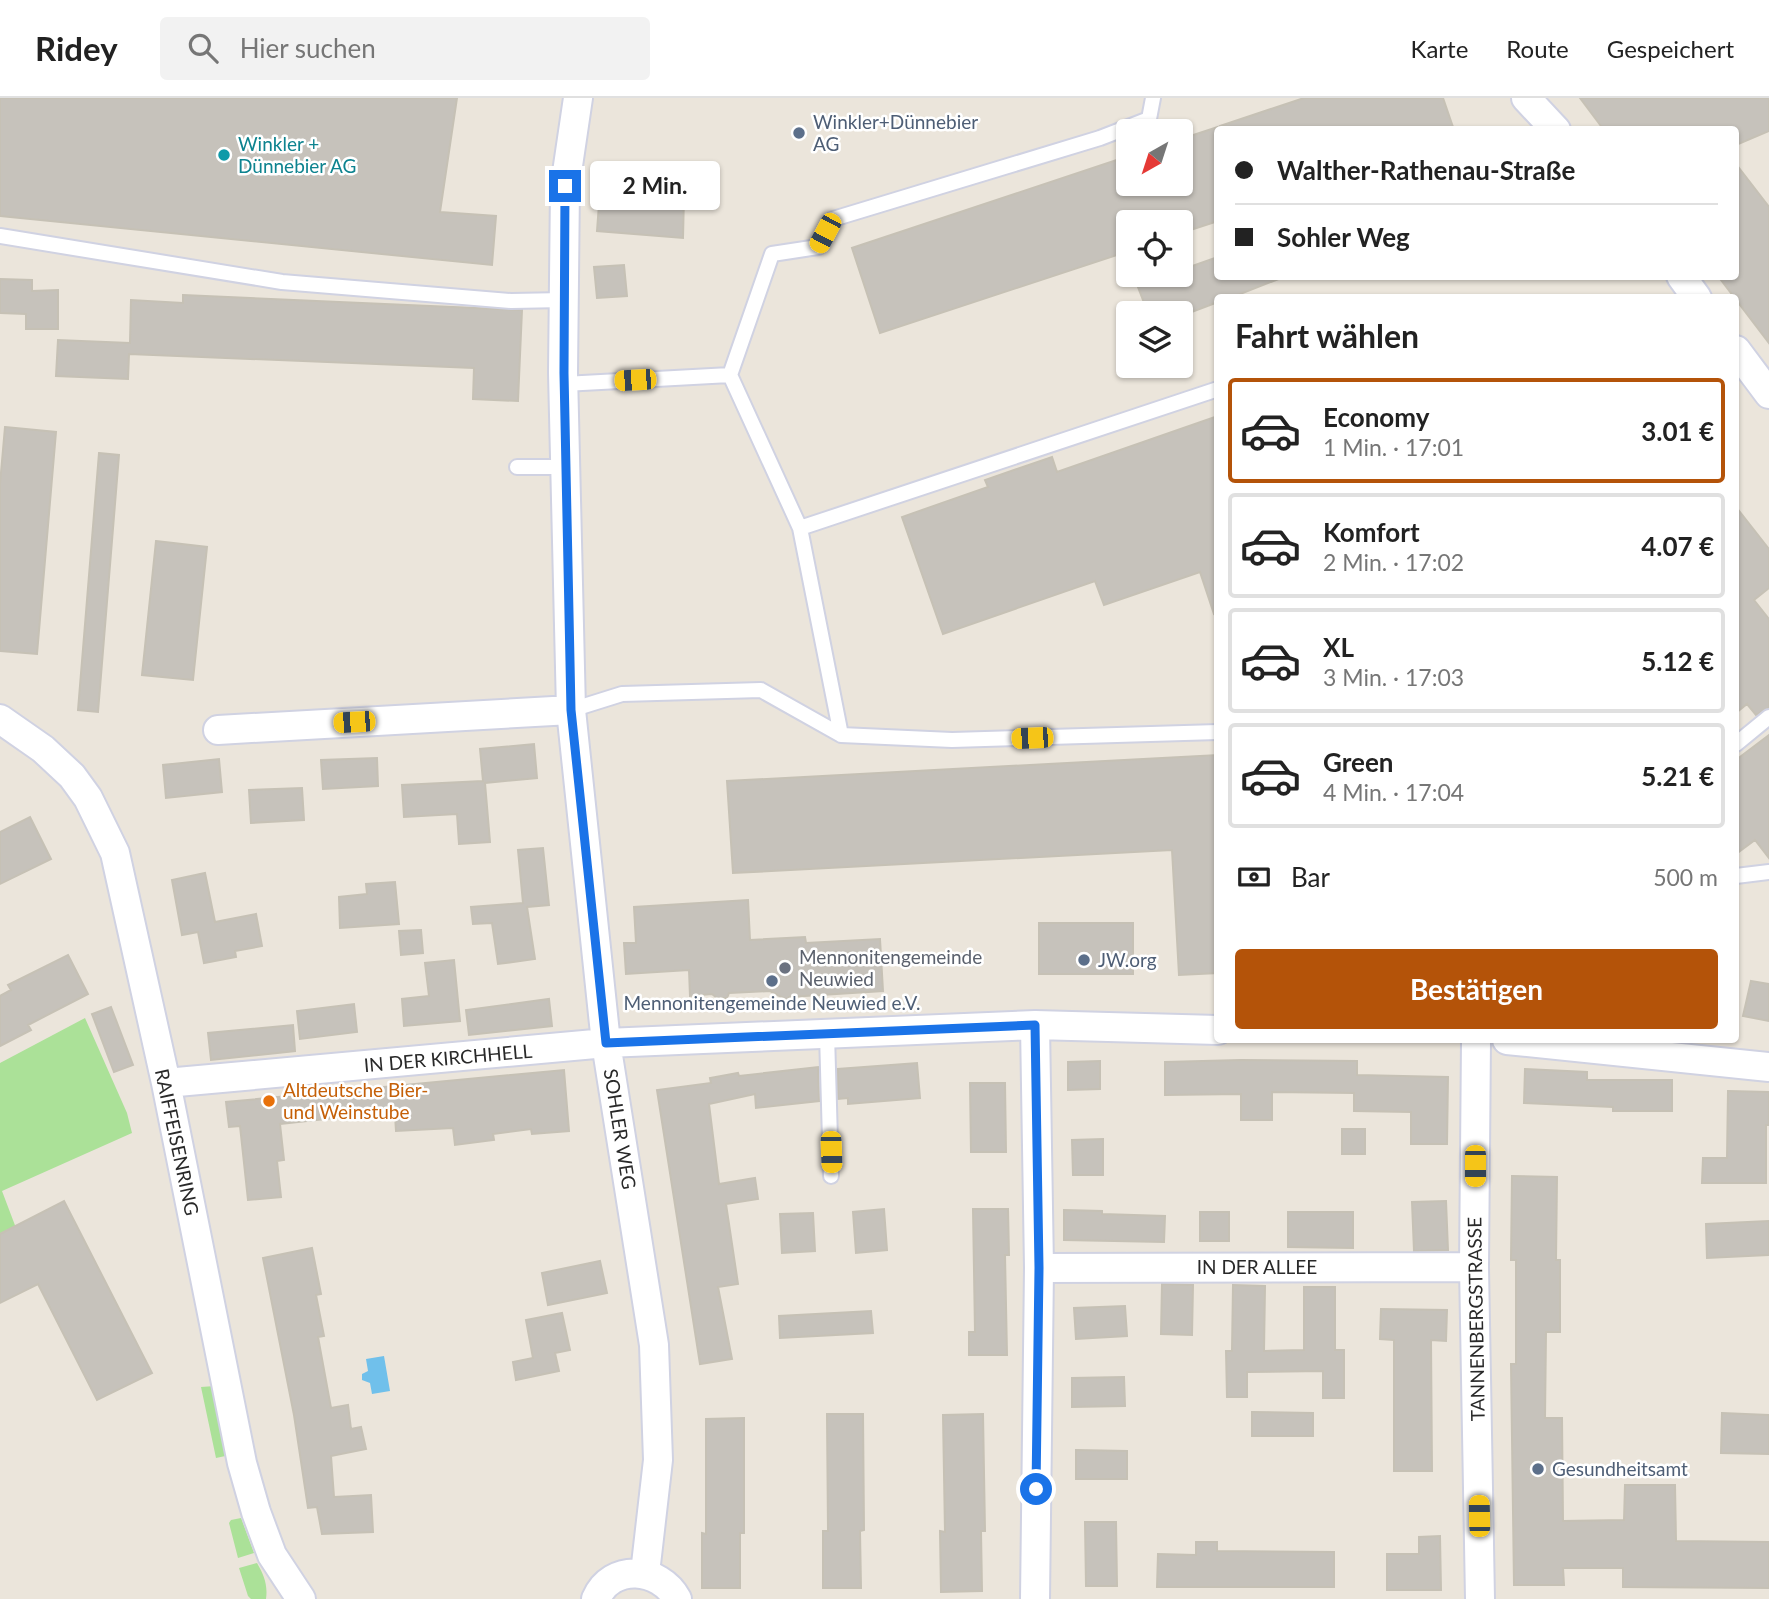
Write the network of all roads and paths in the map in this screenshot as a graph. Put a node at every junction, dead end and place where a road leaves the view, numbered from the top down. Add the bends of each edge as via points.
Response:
1 (578, 98) edge
2 (1153, 98) edge
3 (1526, 98) edge
4 (1552, 126) edge
5 (0, 236) edge
6 (565, 300) junction
7 (1739, 354) edge
8 (730, 375) junction
9 (564, 384) junction
10 (1214, 390) edge
11 (1769, 394) edge
12 (517, 467) dead end
13 (565, 467) junction
14 (800, 528) junction
15 (571, 710) junction
16 (1769, 717) edge
17 (0, 719) edge
18 (218, 730) dead end
19 (1214, 732) edge
20 (841, 735) junction
21 (1739, 742) edge
22 (1769, 872) edge
23 (1739, 876) edge
24 (1035, 1025) junction
25 (1214, 1030) edge
26 (827, 1034) junction
27 (606, 1043) junction
28 (1476, 1043) edge
29 (1536, 1043) edge
30 (1769, 1067) edge
31 (166, 1083) junction
32 (831, 1176) dead end
33 (1474, 1267) junction
34 (1039, 1268) junction
35 (645, 1573) junction
36 (301, 1599) edge
37 (596, 1599) edge
38 (677, 1599) edge
39 (1035, 1599) edge
40 (1480, 1599) edge

1 - 6 street, SOHLER WEG via 565,186
2 - 8 lane via 1150,119 833,219 818,247 772,254
3 - 4 street
5 - 6 lane via 282,282 511,302
6 - 9 street, SOHLER WEG
7 - 11 street
8 - 9 lane
8 - 14 lane
9 - 13 street, SOHLER WEG
10 - 14 lane
12 - 13 lane
13 - 15 street, SOHLER WEG
14 - 20 lane
15 - 18 street
15 - 20 lane via 622,694 761,690
15 - 27 street, SOHLER WEG
16 - 21 lane
17 - 31 street, RAIFFEISENRING via 72,776 115,853
19 - 20 lane via 952,740
22 - 23 lane
24 - 25 street, IN DER KIRCHHELL
24 - 26 street, IN DER KIRCHHELL
24 - 34 street
26 - 27 street, IN DER KIRCHHELL
26 - 32 lane
27 - 31 street, IN DER KIRCHHELL
27 - 35 street, SOHLER WEG via 654,1345 658,1460
28 - 33 street, TANNENBERGSTRASSE
29 - 30 street
31 - 36 street, RAIFFEISENRING via 242,1463 272,1555
33 - 34 street, IN DER ALLEE
33 - 40 street, TANNENBERGSTRASSE
34 - 39 street
35 - 37 street via 612,1579
35 - 38 street via 665,1583

